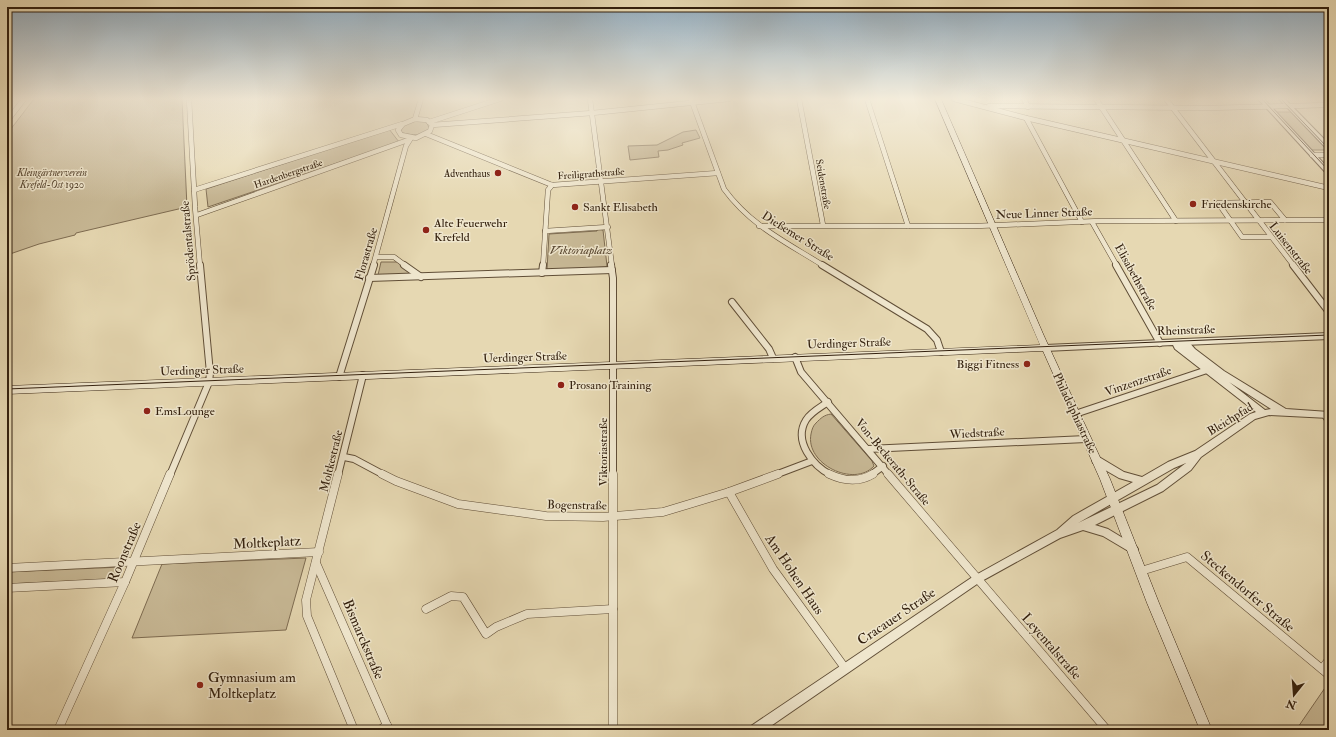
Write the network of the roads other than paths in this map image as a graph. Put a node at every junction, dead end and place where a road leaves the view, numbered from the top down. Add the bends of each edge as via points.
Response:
1 (191, 133) edge
2 (372, 133) edge
3 (400, 133) edge
4 (594, 133) edge
5 (703, 133) edge
6 (805, 133) edge
7 (878, 133) edge
8 (953, 133) edge
9 (1034, 133) edge
10 (1094, 133) edge
11 (1119, 133) edge
12 (1193, 133) edge
13 (1292, 133) edge
14 (1315, 133) edge
15 (426, 134) joint
16 (410, 139) junction
17 (1123, 140) junction
18 (1329, 148) edge
19 (1312, 155) junction
20 (1329, 155) edge
21 (1213, 160) junction
22 (718, 173) junction
23 (1329, 173) edge
24 (601, 182) junction
25 (552, 185) junction
26 (1329, 188) edge
27 (194, 190) junction
28 (1244, 202) junction
29 (196, 214) junction
30 (1258, 220) junction
31 (1285, 220) junction
32 (1329, 220) edge
33 (1176, 221) junction
34 (1230, 221) junction
35 (1082, 222) junction
36 (1092, 222) junction
37 (822, 225) junction
38 (992, 225) junction
39 (759, 226) junction
40 (908, 226) junction
41 (608, 227) junction
42 (545, 231) junction
43 (1271, 237) junction
44 (376, 257) junction
45 (612, 270) junction
46 (542, 273) junction
47 (421, 277) junction
48 (369, 278) junction
49 (732, 302) dead end
50 (1329, 312) edge
51 (1329, 336) edge
52 (1175, 342) junction
53 (1184, 342) junction
54 (1160, 343) junction
55 (1045, 348) junction
56 (941, 352) junction
57 (795, 357) junction
58 (773, 358) junction
59 (612, 365) junction
60 (1207, 370) junction
61 (363, 375) junction
62 (339, 377) junction
63 (209, 382) junction
64 (7, 390) edge
65 (828, 402) junction
66 (1263, 413) junction
67 (1284, 413) junction
68 (1075, 414) junction
69 (1328, 417) edge
70 (1086, 439) junction
71 (868, 449) junction
72 (1198, 454) junction
73 (344, 457) junction
74 (1096, 460) junction
75 (812, 461) junction
76 (883, 466) junction
77 (1142, 481) junction
78 (728, 492) junction
79 (1113, 498) junction
80 (1117, 510) junction
81 (614, 517) junction
82 (1083, 526) junction
83 (1059, 534) junction
84 (1133, 549) junction
85 (319, 552) junction
86 (134, 562) junction
87 (316, 563) junction
88 (7, 568) edge
89 (1141, 571) junction
90 (977, 579) junction
91 (125, 582) junction
92 (7, 588) edge
93 (426, 609) dead end
94 (613, 609) junction
95 (1329, 660) edge
96 (845, 668) junction
97 (1322, 669) junction
98 (1329, 675) edge
99 (386, 728) edge
100 (58, 730) edge
101 (354, 730) edge
102 (613, 730) edge
103 (754, 730) edge
104 (1107, 730) edge
105 (1206, 730) edge

1 - 27 street, Sprödentalstraße
2 - 27 street, Hardenbergstraße
3 - 16 street
4 - 24 street
5 - 22 street, Dießemer Straße
6 - 37 street, Seidenstraße
7 - 40 street
8 - 38 main road, Philadelphiastraße
9 - 35 street
10 - 17 street
11 - 17 street
12 - 21 street, Luisenstraße
13 - 19 street
14 - 18 street
15 - 16 street, Hardenbergstraße
15 - 25 street, Freiligrathstraße
16 - 29 street, Hardenbergstraße
16 - 44 street, Florastraße
17 - 21 street
17 - 33 street
19 - 20 street
19 - 23 street
21 - 26 street
21 - 28 street, Luisenstraße
22 - 24 street, Freiligrathstraße
22 - 39 street, Dießemer Straße via 724,189 733,201
24 - 25 street, Freiligrathstraße
24 - 41 street
25 - 42 street via 548,190
27 - 29 street, Sprödentalstraße
28 - 30 street, Luisenstraße
28 - 31 street via 1270,202
28 - 34 street via 1218,203
29 - 63 street, Sprödentalstraße
30 - 31 street, Neue Linner Straße
30 - 34 street, Neue Linner Straße
30 - 43 street, Luisenstraße
31 - 32 street, Neue Linner Straße
33 - 34 street, Neue Linner Straße
33 - 36 street, Neue Linner Straße
34 - 43 street via 1242,237
35 - 36 street, Neue Linner Straße
35 - 38 street, Neue Linner Straße
36 - 54 street, Elisabethstraße
37 - 39 street, Neue Linner Straße
37 - 40 street, Neue Linner Straße
38 - 40 street, Neue Linner Straße
38 - 55 main road, Philadelphiastraße
39 - 56 street, Dießemer Straße via 927,329
41 - 42 street
41 - 45 street
42 - 46 street
43 - 50 street, Luisenstraße
44 - 47 street via 394,257
44 - 48 street, Florastraße
45 - 46 street
45 - 59 street, Viktoriastraße
46 - 47 street
47 - 48 street
48 - 62 street, Florastraße
49 - 58 street via 769,349
51 - 53 street, Rheinstraße
52 - 53 street, Rheinstraße
52 - 54 street, Rheinstraße
52 - 60 street
53 - 67 street via 1221,373
54 - 55 street, Rheinstraße
55 - 56 main road, Uerdinger Straße
55 - 68 main road, Philadelphiastraße
56 - 57 main road, Uerdinger Straße
57 - 58 main road, Uerdinger Straße
57 - 65 street, Von-Beckerath-Straße via 801,372
58 - 59 main road, Uerdinger Straße
59 - 61 main road, Uerdinger Straße
59 - 81 street, Viktoriastraße
60 - 66 street
60 - 68 street, Vinzenzstraße
61 - 62 main road, Uerdinger Straße
61 - 73 street, Moltkestraße
62 - 63 main road, Uerdinger Straße
63 - 64 main road, Uerdinger Straße
63 - 86 street, Roonstraße
65 - 71 street, Von-Beckerath-Straße
65 - 75 street via 814,412 806,422 803,433 804,445
66 - 67 street, Bleichpfad
66 - 72 street, Bleichpfad via 1254,416
67 - 69 street, Bleichpfad
68 - 70 main road, Philadelphiastraße
70 - 71 street, Wiedstraße
70 - 74 main road, Philadelphiastraße
71 - 76 street, Von-Beckerath-Straße
72 - 77 street, Bleichpfad
72 - 80 street, Bleichpfad via 1188,467 1160,488
73 - 81 street, Bogenstraße via 354,459 396,481 458,504 546,516
73 - 85 street, Moltkestraße
74 - 77 street via 1122,475
74 - 79 main road, Philadelphiastraße
75 - 76 street via 823,471 840,478 858,480 870,476
75 - 78 street, Bogenstraße
76 - 90 street, Von-Beckerath-Straße
77 - 79 street, Bleichpfad
78 - 81 street, Bogenstraße via 663,512
78 - 96 street, Am Hohen Haus via 773,569
79 - 80 main road, Philadelphiastraße
79 - 83 street, Cracauer Straße via 1076,519
80 - 82 street, Cracauer Straße
80 - 84 main road, Philadelphiastraße
81 - 94 street, Viktoriastraße
82 - 83 street, Cracauer Straße
82 - 84 street via 1105,532
83 - 90 street, Cracauer Straße
84 - 89 main road, Philadelphiastraße
85 - 86 street, Moltkeplatz
85 - 87 street, Moltkeplatz
86 - 88 street, Moltkeplatz
86 - 91 street, Roonstraße
87 - 99 street, Bismarckstraße
87 - 101 street, Moltkeplatz via 306,600 308,616
89 - 97 street, Steckendorfer Straße via 1187,557
89 - 105 main road, Philadelphiastraße
90 - 96 street, Cracauer Straße
90 - 104 street, Leyentalstraße
91 - 92 street
91 - 100 street, Roonstraße
93 - 94 street via 451,596 463,597 486,634 527,614
94 - 102 street, Viktoriastraße
95 - 97 street
96 - 103 street, Cracauer Straße
97 - 98 street, Steckendorfer Straße

